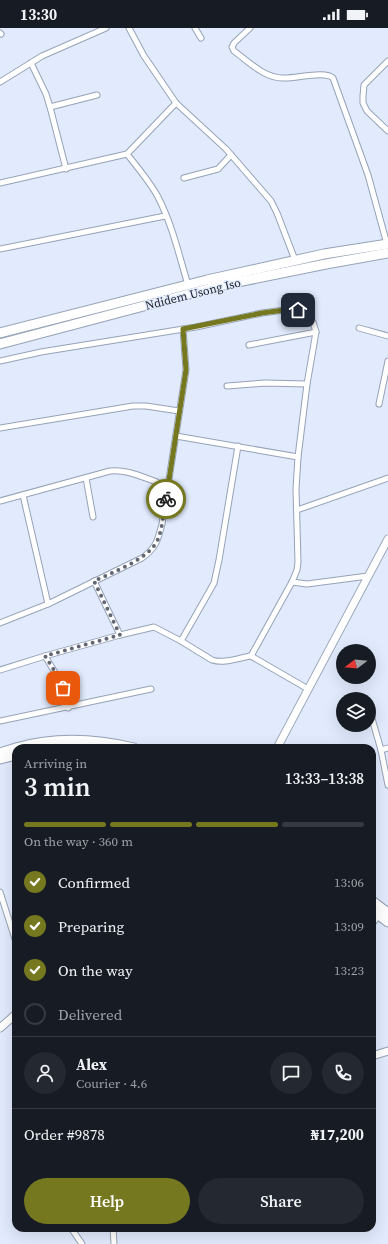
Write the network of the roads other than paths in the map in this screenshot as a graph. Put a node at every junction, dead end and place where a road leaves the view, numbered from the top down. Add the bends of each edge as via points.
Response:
1 (106, 28) edge
2 (130, 28) edge
3 (195, 28) edge
4 (250, 28) edge
5 (201, 38) dead end
6 (388, 61) edge
7 (31, 63) junction
8 (0, 82) edge
9 (97, 95) dead end
10 (176, 103) junction
11 (50, 107) junction
12 (388, 131) edge
13 (128, 154) junction
14 (231, 155) junction
15 (66, 169) junction
16 (184, 178) dead end
17 (0, 182) edge
18 (165, 216) junction
19 (388, 247) edge
20 (0, 249) edge
21 (295, 260) junction
22 (188, 284) junction
23 (359, 328) dead end
24 (183, 329) junction
25 (316, 332) junction
26 (0, 333) edge
27 (388, 336) edge
28 (0, 344) edge
29 (249, 345) dead end
30 (0, 361) edge
31 (388, 361) edge
32 (307, 384) junction
33 (227, 386) dead end
34 (379, 404) dead end
35 (179, 411) junction
36 (0, 428) edge
37 (176, 436) junction
38 (238, 446) junction
39 (298, 457) junction
40 (86, 478) junction
41 (388, 478) edge
42 (157, 482) dead end
43 (23, 495) junction
44 (0, 501) edge
45 (297, 510) junction
46 (93, 517) dead end
47 (388, 538) edge
48 (368, 576) junction
49 (94, 581) junction
50 (292, 582) junction
51 (48, 604) junction
52 (0, 624) edge
53 (120, 635) junction
54 (181, 641) junction
55 (45, 656) junction
56 (251, 656) junction
57 (0, 670) edge
58 (151, 689) dead end
59 (308, 689) junction
60 (68, 708) junction
61 (0, 721) edge
62 (376, 732) edge
63 (35, 744) edge
64 (118, 744) edge
65 (279, 744) edge
66 (388, 748) edge
67 (12, 749) edge
68 (381, 750) junction
69 (0, 753) edge
70 (12, 756) edge
71 (0, 760) edge
72 (388, 785) edge
73 (0, 892) edge
74 (380, 912) edge
75 (388, 922) edge
76 (12, 930) edge
77 (12, 1018) edge
78 (0, 1028) edge
79 (388, 1051) edge
80 (376, 1055) edge
81 (74, 1232) edge
82 (113, 1232) edge
83 (82, 1244) edge
84 (114, 1244) edge

1 - 7 street
2 - 10 street via 144,56
3 - 5 street
4 - 19 street via 232,47 264,73 282,78 326,74 335,82 368,175
6 - 12 street via 364,85 363,96 367,111
7 - 8 street
7 - 11 street
9 - 11 street
10 - 13 street
10 - 14 street
11 - 15 street
13 - 15 street
13 - 18 street via 151,186
14 - 16 street via 218,169
14 - 21 street via 271,201
15 - 17 street
18 - 20 street
18 - 22 street
19 - 21 highway, Ndidem Usong Iso
19 - 28 highway, Ndidem Usong Iso via 326,264 223,285
21 - 22 highway, Ndidem Usong Iso
22 - 26 highway, Ndidem Usong Iso
23 - 27 street
24 - 25 street via 292,309 309,316
24 - 30 street
24 - 35 street via 186,370
25 - 29 street
25 - 32 street
31 - 34 street
32 - 33 street via 265,383
32 - 39 street
35 - 36 street via 133,406
35 - 37 street
37 - 38 street
37 - 49 street via 162,524 154,548 142,558
38 - 39 street
38 - 54 street via 214,583
39 - 45 street
40 - 42 street via 118,470
40 - 43 street
40 - 46 street
41 - 45 street
43 - 44 street
43 - 51 street
45 - 50 street via 298,562
47 - 48 street
48 - 50 street via 307,584
48 - 59 street
49 - 51 street
49 - 53 street
50 - 56 street
51 - 52 street
53 - 54 street via 154,627
53 - 55 street
54 - 56 street via 212,660 223,662
55 - 57 street
55 - 60 street via 62,684
56 - 59 street
58 - 60 street
59 - 65 street
60 - 61 street
62 - 68 street
63 - 64 highway via 90,741
66 - 68 street
67 - 69 highway
68 - 72 street
70 - 71 highway
73 - 76 street
74 - 75 highway
77 - 78 street
79 - 80 street
81 - 83 street
82 - 84 street

